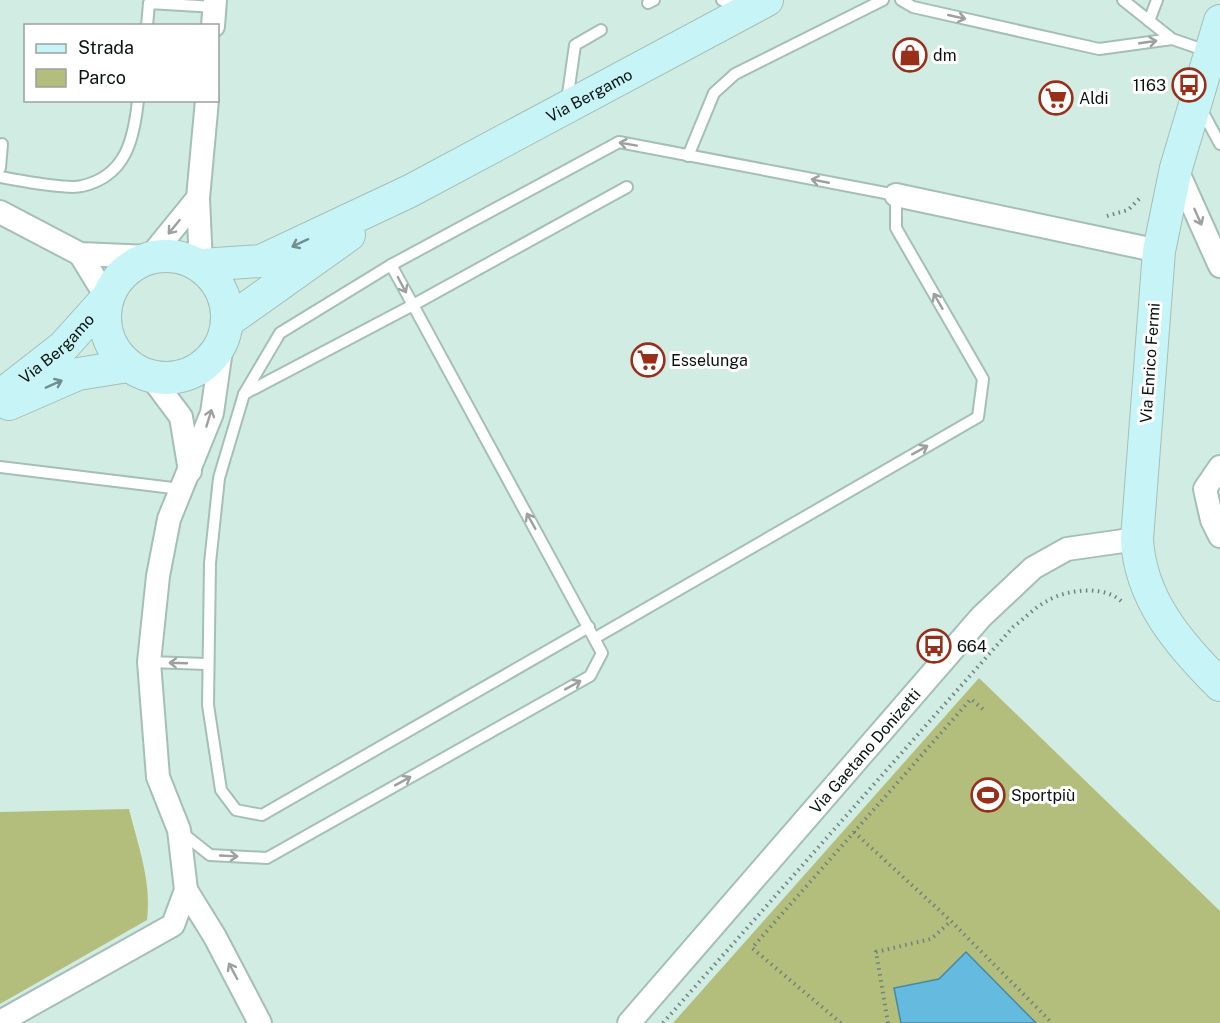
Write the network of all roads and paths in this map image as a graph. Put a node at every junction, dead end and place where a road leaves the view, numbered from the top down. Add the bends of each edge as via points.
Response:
1 (883, 0) edge
2 (901, 0) edge
3 (1123, 0) edge
4 (1157, 0) edge
5 (149, 1) edge
6 (745, 4) edge
7 (214, 11) edge
8 (1149, 21) junction
9 (1220, 21) edge
10 (147, 24) edge
11 (601, 30) dead end
12 (1172, 39) junction
13 (1210, 52) junction
14 (1196, 100) junction
15 (138, 102) edge
16 (207, 102) edge
17 (566, 109) junction
18 (2, 144) dead end
19 (1220, 144) edge
20 (688, 156) junction
21 (0, 168) edge
22 (1176, 168) junction
23 (0, 177) edge
24 (627, 187) dead end
25 (1147, 190) dead end
26 (410, 191) junction
27 (896, 195) junction
28 (198, 198) junction
29 (0, 213) edge
30 (1104, 216) dead end
31 (1159, 251) junction
32 (80, 254) junction
33 (150, 257) junction
34 (201, 265) junction
35 (392, 265) junction
36 (1220, 266) edge
37 (107, 298) junction
38 (413, 305) junction
39 (225, 332) junction
40 (139, 372) junction
41 (244, 394) junction
42 (0, 396) edge
43 (0, 408) edge
44 (0, 467) edge
45 (1220, 467) edge
46 (185, 481) junction
47 (1220, 536) edge
48 (1137, 539) junction
49 (1128, 608) dead end
50 (589, 627) junction
51 (596, 638) junction
52 (149, 662) junction
53 (206, 664) junction
54 (1220, 685) edge
55 (985, 711) dead end
56 (179, 830) junction
57 (854, 832) junction
58 (186, 890) junction
59 (951, 921) junction
60 (0, 1022) edge
61 (260, 1023) edge
62 (629, 1023) edge
63 (663, 1023) edge
64 (841, 1023) edge
65 (888, 1023) edge
66 (1052, 1023) edge

1 - 20 lane via 735,74 714,93
2 -> 12 lane via 913,7 1099,49
3 - 8 lane
4 - 8 lane
5 - 7 lane
5 - 10 lane
6 - 17 main road, Via Bergamo
8 - 12 lane
9 - 13 main road, Via Enrico Fermi
11 - 17 lane via 575,45
12 - 13 lane
13 - 14 main road, Via Enrico Fermi
14 - 19 lane
14 - 22 main road, Via Enrico Fermi
15 - 23 lane via 129,150 116,168 98,180 81,187
16 - 28 street
17 - 26 main road, Via Bergamo
18 - 21 lane
27 -> 20 lane
20 -> 35 lane via 619,142
22 - 31 main road, Via Enrico Fermi
22 -> 36 street
24 - 38 lane
25 - 30 path via 1128,210
26 -> 34 main road, Via Bergamo via 261,261
26 - 39 main road, Via Bergamo
27 - 31 street
51 -> 27 lane via 978,417 983,379 896,228
28 -> 33 street
28 - 34 street
29 - 32 street
31 - 48 main road, Via Enrico Fermi
32 - 33 street
32 - 37 street
33 - 34 main road via 176,255
33 - 37 main road via 123,272
34 - 39 main road via 216,280 226,300
35 -> 38 lane
35 - 41 lane via 280,333
37 - 40 main road via 106,336 115,352
37 - 42 main road, Via Bergamo via 63,347
38 - 41 lane
50 -> 38 lane
39 - 40 main road via 205,366 179,378
46 -> 39 street via 212,413
43 -> 40 main road, Via Bergamo via 78,374
40 - 46 street via 181,417
41 - 53 lane via 219,478 210,563
44 - 46 lane
45 - 47 street via 1205,489
46 - 52 street via 169,519
48 - 54 main road, Via Enrico Fermi via 1138,563 1155,607
48 - 62 street, Via Gaetano Donizetti via 1067,549 1032,567 989,608
49 - 63 path via 1120,599 1092,590 1076,591 1047,600 1013,627
50 - 51 lane
50 - 53 lane via 262,814 236,810 221,790
56 -> 51 lane via 210,855 267,858 590,676 602,653
53 -> 52 lane
52 - 56 street via 158,777
55 - 57 path via 971,699
56 - 58 street
57 - 59 path
57 - 64 path via 752,948
58 - 60 street via 173,925
61 -> 58 street
59 - 65 path via 931,939 876,952
59 - 66 path

